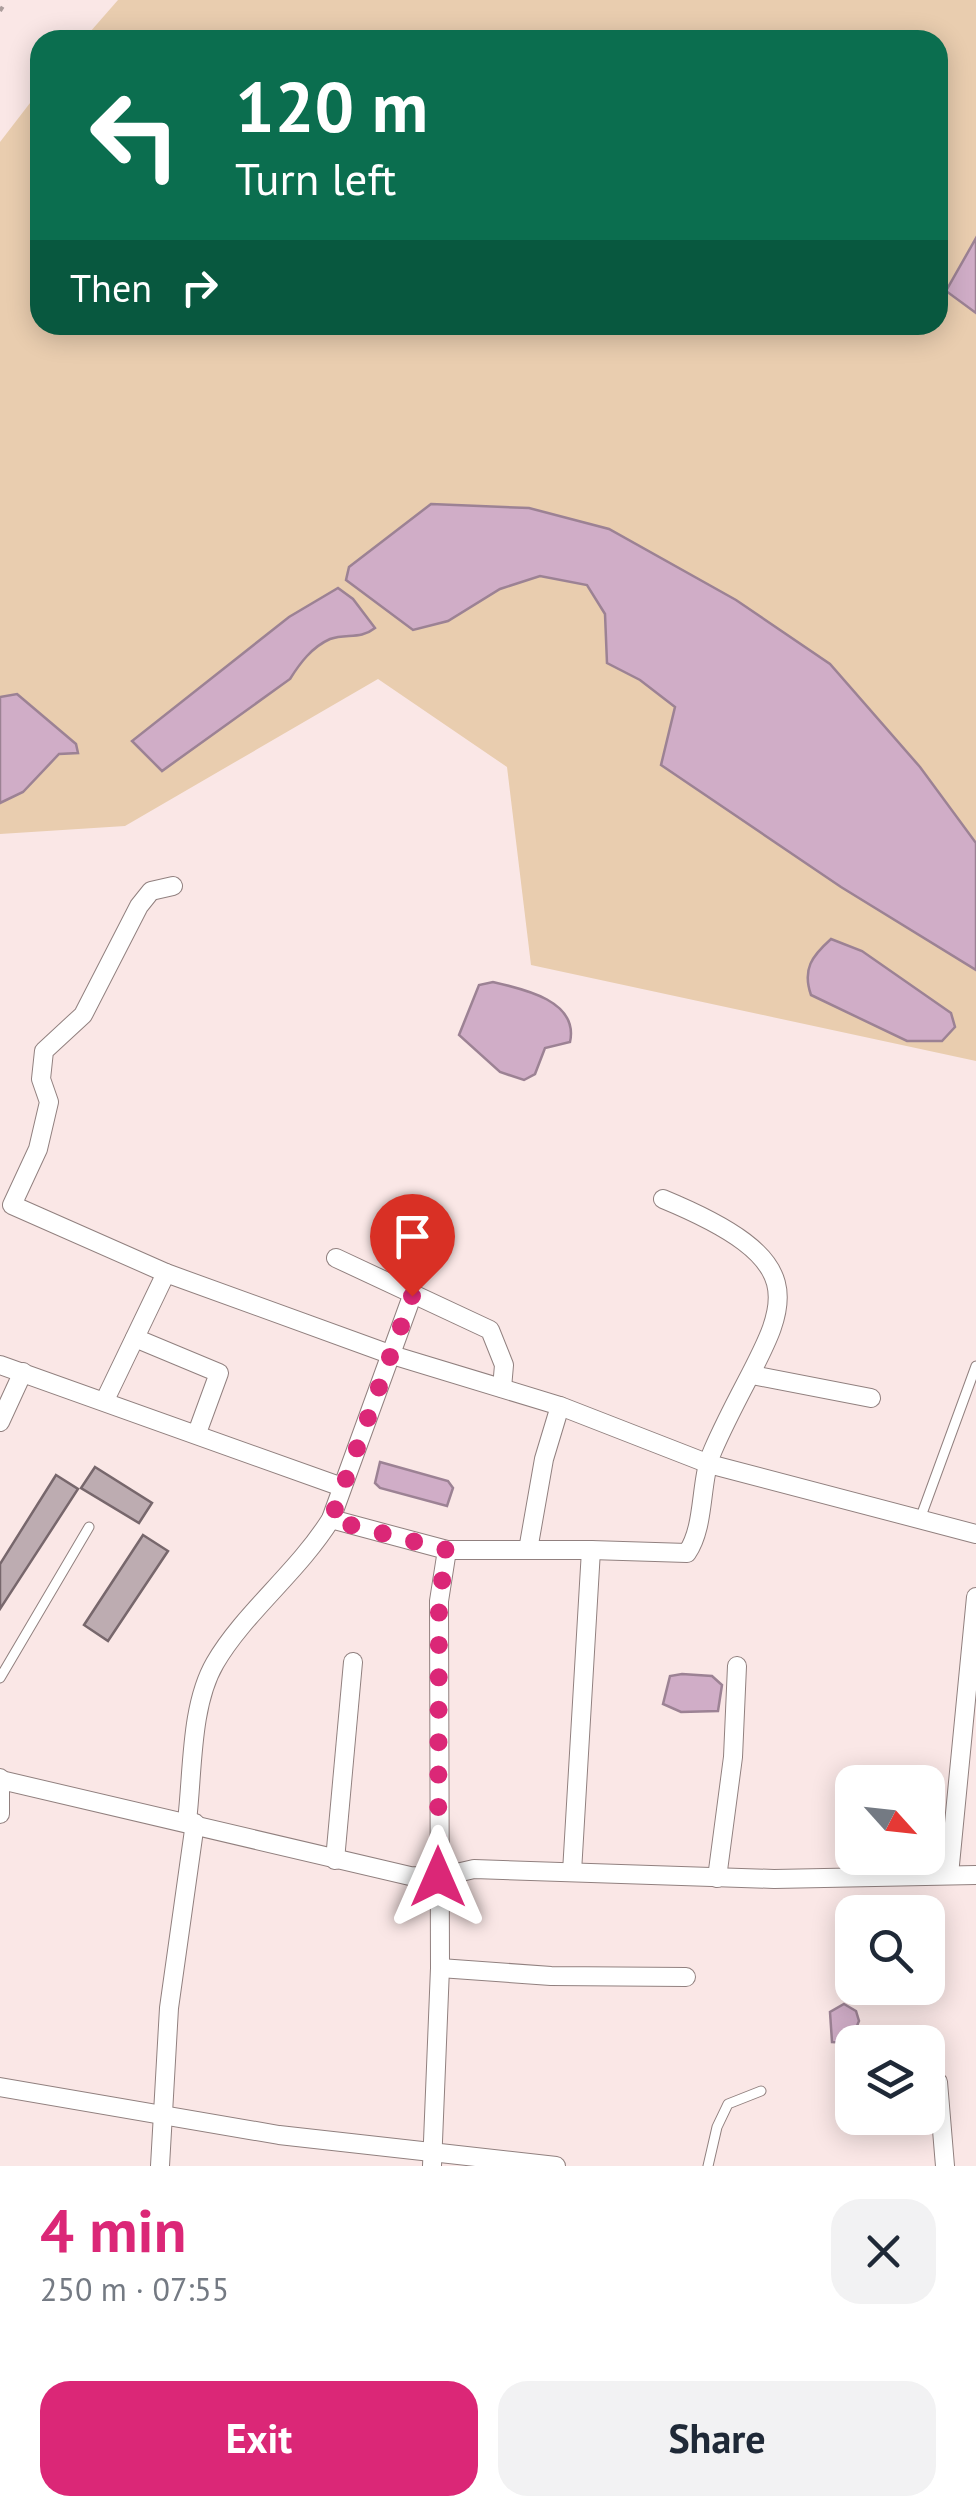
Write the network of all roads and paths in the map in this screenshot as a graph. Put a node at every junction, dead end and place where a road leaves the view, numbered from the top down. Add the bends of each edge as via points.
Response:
1 (7, 0) edge
2 (0, 11) edge
3 (173, 886) dead end
4 (663, 1199) dead end
5 (6, 1203) edge
6 (336, 1258) dead end
7 (166, 1273) junction
8 (412, 1296) junction
9 (135, 1338) junction
10 (392, 1355) junction
11 (0, 1365) edge
12 (976, 1366) edge
13 (23, 1372) junction
14 (752, 1376) junction
15 (502, 1388) junction
16 (871, 1398) dead end
17 (105, 1400) junction
18 (560, 1406) junction
19 (0, 1422) edge
20 (197, 1433) junction
21 (708, 1464) junction
22 (342, 1487) junction
23 (920, 1519) junction
24 (331, 1520) junction
25 (89, 1527) dead end
26 (976, 1534) edge
27 (447, 1550) junction
28 (528, 1550) junction
29 (591, 1550) junction
30 (976, 1596) edge
31 (353, 1662) dead end
32 (738, 1666) dead end
33 (0, 1678) edge
34 (1, 1779) edge
35 (0, 1814) edge
36 (191, 1822) junction
37 (335, 1860) junction
38 (572, 1872) junction
39 (949, 1874) junction
40 (976, 1875) edge
41 (438, 1877) junction
42 (717, 1878) junction
43 (440, 1968) junction
44 (686, 1977) dead end
45 (0, 2086) edge
46 (761, 2091) dead end
47 (162, 2115) junction
48 (942, 2135) edge
49 (433, 2161) edge
50 (160, 2166) edge
51 (556, 2166) edge
52 (708, 2166) edge
53 (945, 2166) edge

1 - 2 path
3 - 5 street via 151,892 139,906 83,1014 44,1051 41,1079 49,1102 38,1149
4 - 14 street via 725,1225 774,1278 781,1294 778,1311
5 - 7 street
6 - 8 street
7 - 9 street
7 - 10 street
8 - 10 street
8 - 15 street via 490,1330 504,1364
9 - 17 street
9 - 20 street via 219,1373
10 - 15 street
10 - 22 street
11 - 13 street
12 - 23 lane
13 - 17 street
13 - 19 street
14 - 16 street
14 - 21 street
15 - 18 street
17 - 20 street
18 - 21 street
18 - 28 street
20 - 22 street
21 - 23 street
21 - 29 street via 687,1553
22 - 24 street
23 - 26 street
24 - 27 street
24 - 36 street via 214,1664 201,1699
25 - 33 lane
27 - 28 street
27 - 41 street via 439,1600
28 - 29 street
29 - 38 street
30 - 39 street
31 - 37 street
32 - 42 street
34 - 35 street
34 - 36 street
36 - 37 street
36 - 47 street
37 - 41 street
38 - 41 street via 474,1868
38 - 42 street
39 - 40 street
39 - 42 street
41 - 43 street
43 - 44 street
43 - 49 street
45 - 47 street
46 - 52 lane via 728,2104
47 - 49 street
47 - 50 street
48 - 53 street
49 - 51 street

